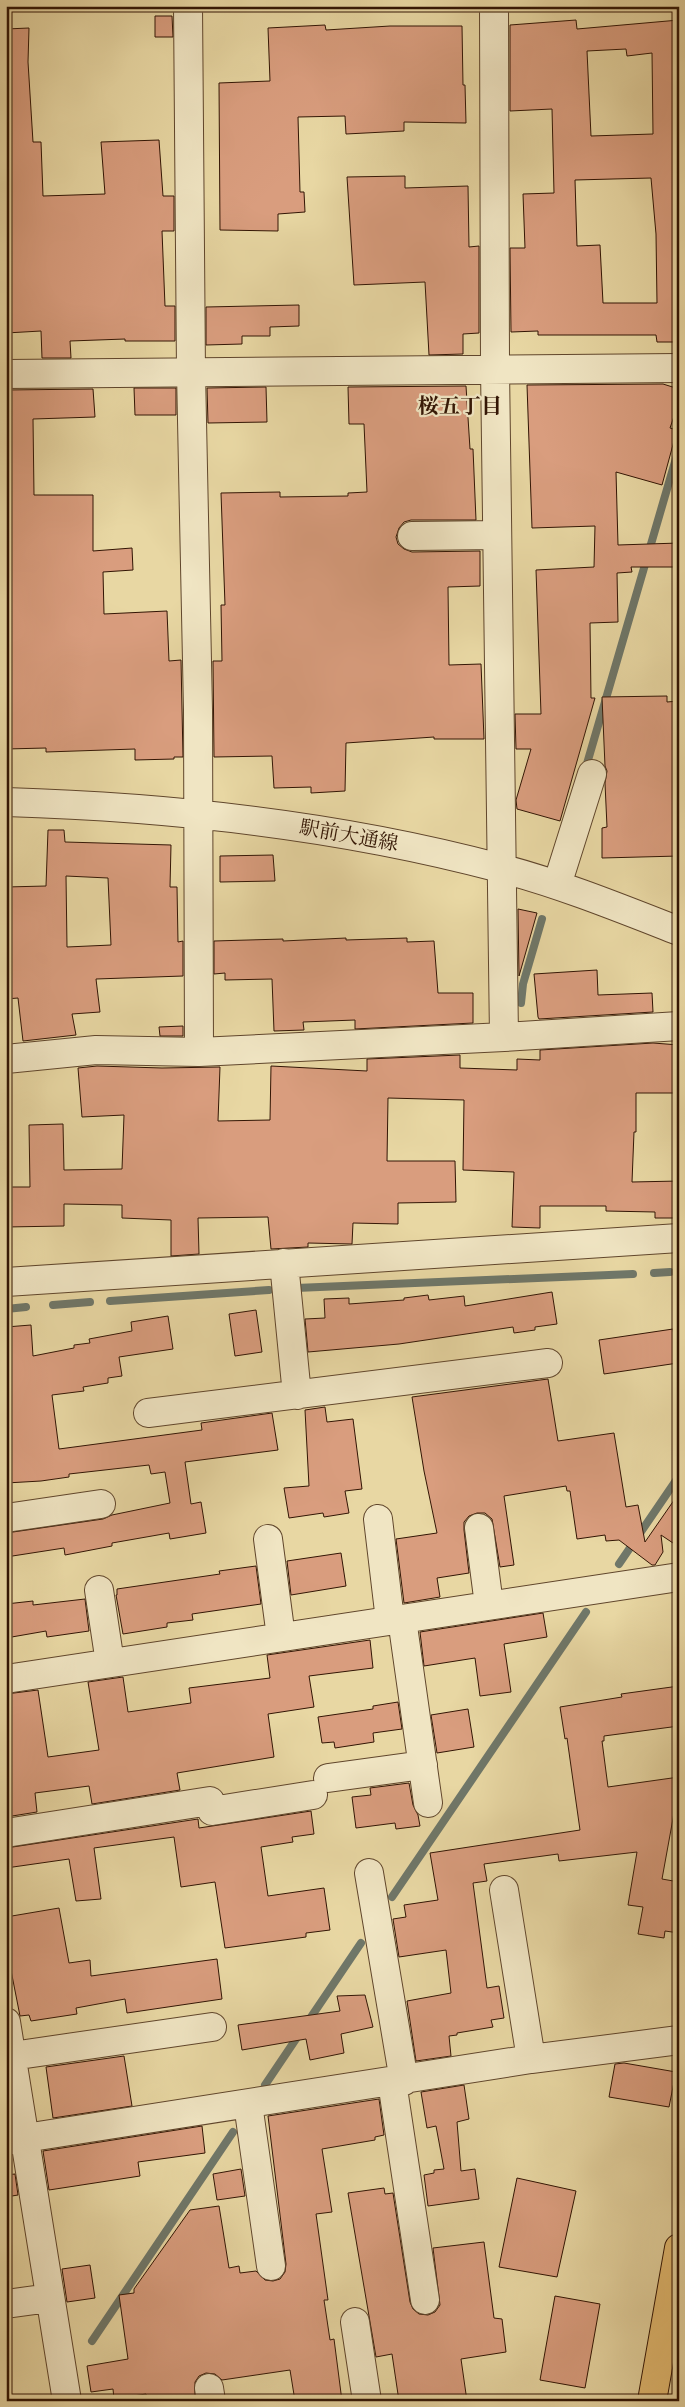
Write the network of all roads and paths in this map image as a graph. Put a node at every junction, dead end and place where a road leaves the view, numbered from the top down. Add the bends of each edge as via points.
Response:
1 (188, 6) edge
2 (494, 6) edge
3 (495, 368) junction
4 (679, 368) edge
5 (191, 372) junction
6 (6, 374) edge
7 (497, 535) junction
8 (412, 536) dead end
9 (592, 774) dead end
10 (6, 802) edge
11 (197, 813) junction
12 (501, 868) junction
13 (558, 886) junction
14 (679, 931) edge
15 (679, 1026) edge
16 (504, 1037) junction
17 (199, 1052) junction
18 (6, 1059) edge
19 (679, 1238) edge
20 (284, 1263) junction
21 (6, 1282) edge
22 (548, 1363) dead end
23 (297, 1395) junction
24 (148, 1413) dead end
25 (101, 1504) dead end
26 (6, 1518) edge
27 (378, 1519) dead end
28 (479, 1528) dead end
29 (268, 1539) dead end
30 (679, 1576) edge
31 (99, 1590) dead end
32 (489, 1605) junction
33 (396, 1620) junction
34 (281, 1637) junction
35 (110, 1663) junction
36 (6, 1679) edge
37 (423, 1765) junction
38 (428, 1803) dead end
39 (6, 1833) edge
40 (369, 1872) dead end
41 (504, 1890) dead end
42 (6, 2022) edge
43 (212, 2027) dead end
44 (679, 2040) edge
45 (12, 2056) junction
46 (531, 2059) junction
47 (398, 2081) junction
48 (248, 2104) junction
49 (16, 2140) edge
50 (679, 2248) edge
51 (271, 2266) dead end
52 (50, 2298) junction
53 (425, 2300) dead end
54 (6, 2304) edge
55 (355, 2322) dead end
56 (67, 2401) edge
57 (367, 2401) edge
58 (652, 2401) edge

1 - 5 street
2 - 3 street
3 - 4 street
3 - 5 street
3 - 7 street
5 - 6 street
5 - 11 street
7 - 8 street
7 - 12 street
9 - 13 street
10 - 11 street, 駅前大通線
11 - 12 street, 駅前大通線 via 376,838
11 - 17 street
12 - 13 street, 駅前大通線
12 - 16 street
13 - 14 street, 駅前大通線
15 - 16 street
16 - 17 street
17 - 18 street via 96,1050
19 - 20 street
20 - 21 street
20 - 23 street
22 - 23 street
23 - 24 street
25 - 26 street
27 - 33 street
28 - 32 street
29 - 34 street
30 - 32 street
31 - 35 street
32 - 33 street
33 - 34 street
33 - 37 street
34 - 35 street
35 - 36 street
37 - 38 street
37 - 39 street via 212,1811 210,1800
40 - 47 street
41 - 46 street
42 - 45 street
43 - 45 street
44 - 46 street
45 - 49 street
46 - 47 street
47 - 48 street
47 - 53 street
48 - 49 street
48 - 51 street
49 - 52 street
50 - 58 highway
52 - 54 street
52 - 56 street
55 - 57 street

